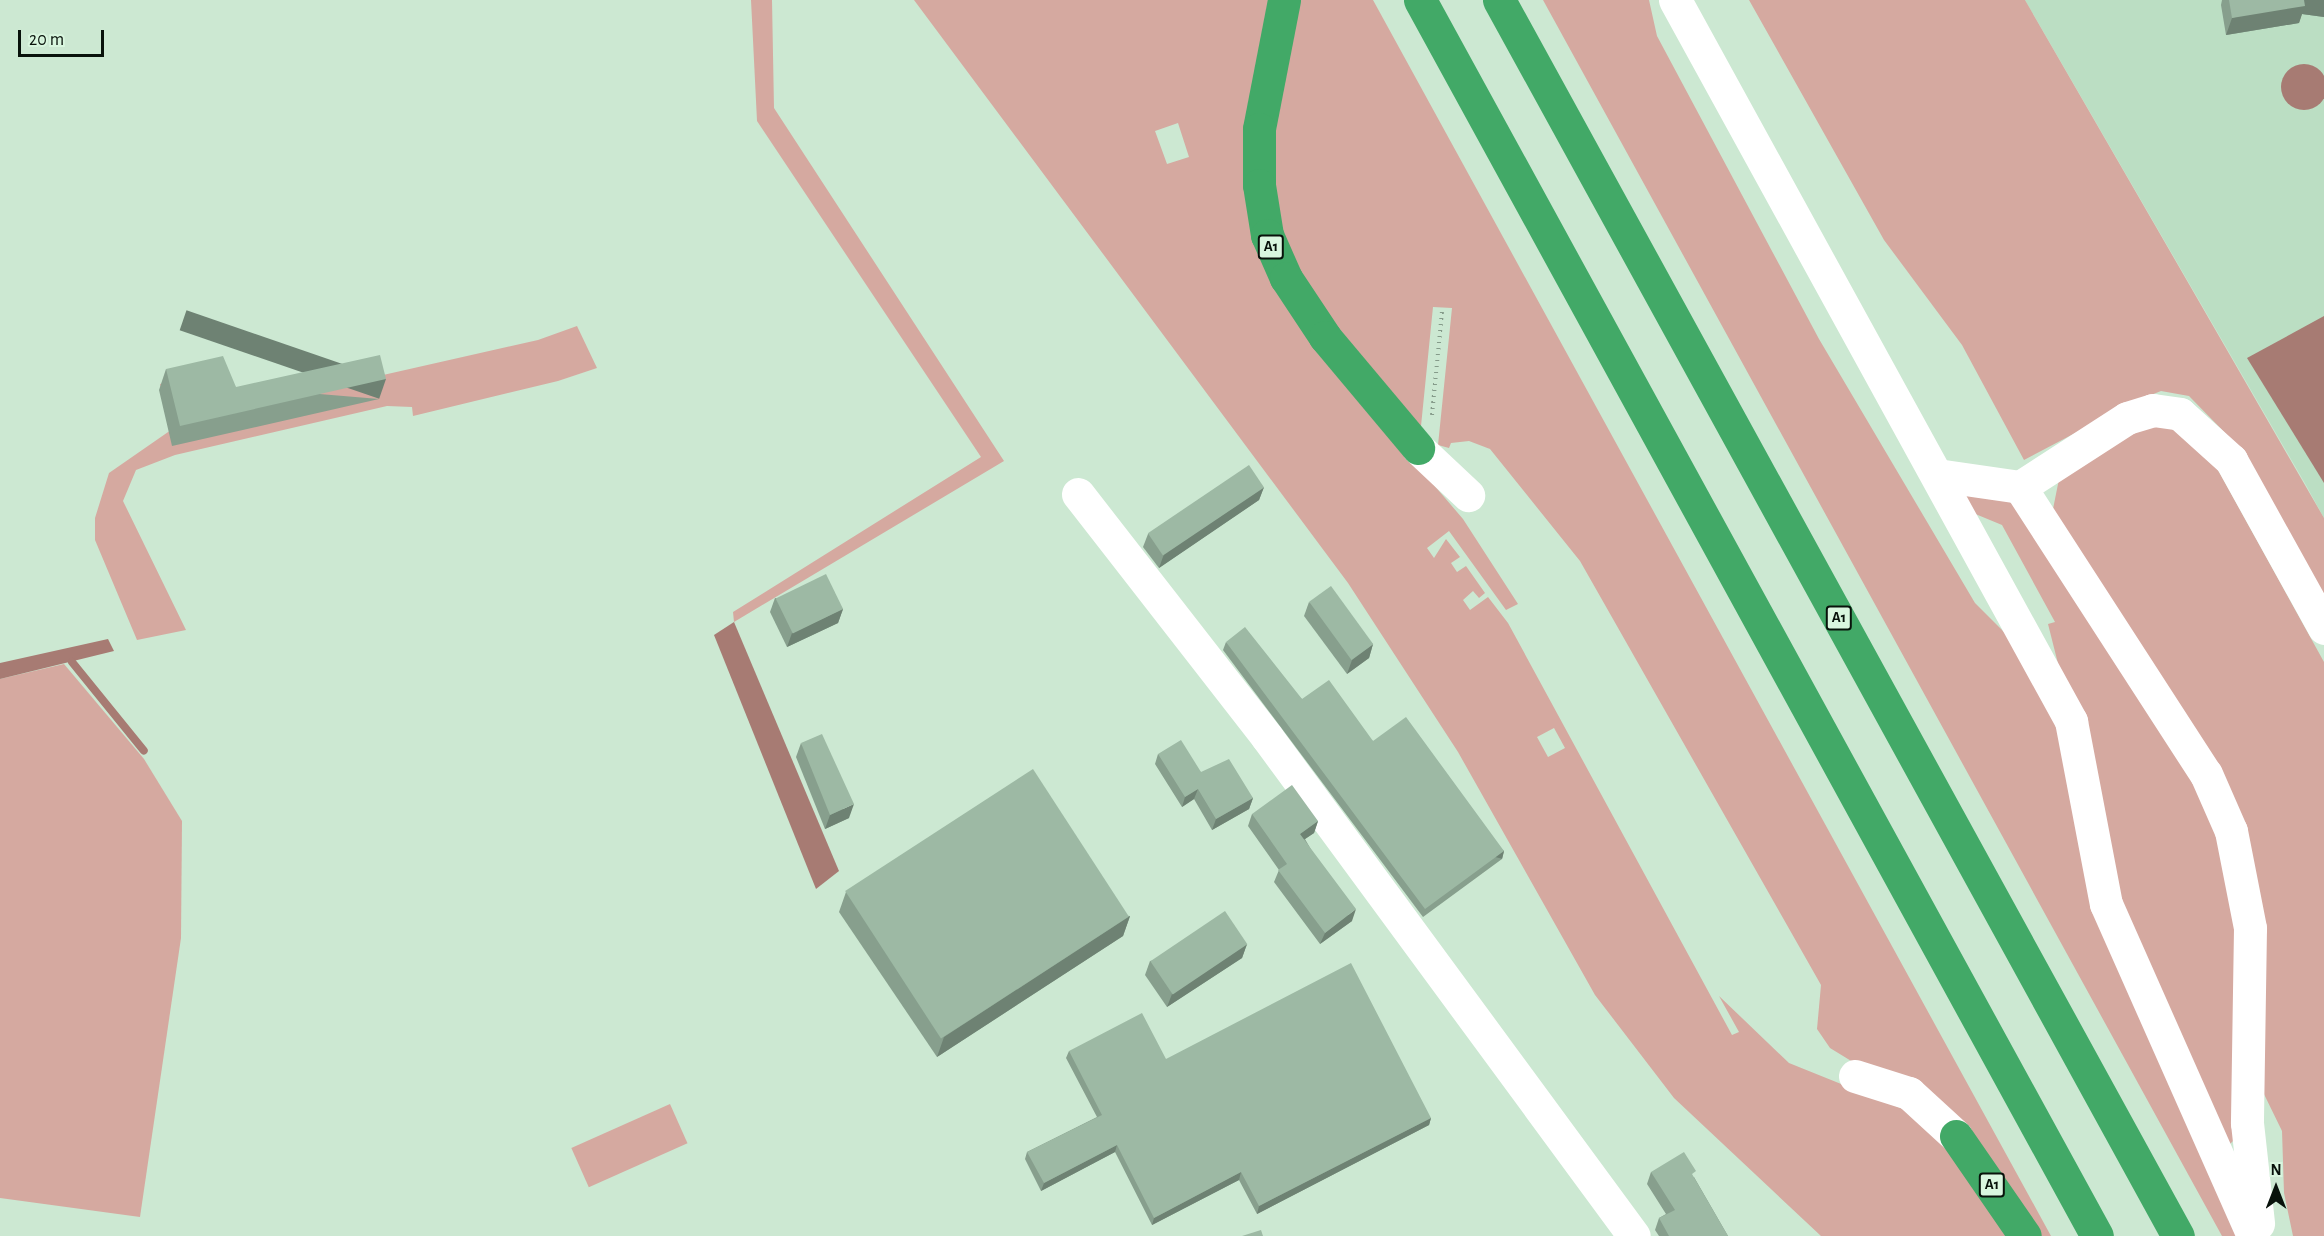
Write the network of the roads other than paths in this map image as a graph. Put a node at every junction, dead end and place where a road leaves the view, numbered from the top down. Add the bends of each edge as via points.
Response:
1 (1284, 0) edge
2 (1420, 0) edge
3 (1499, 0) edge
4 (1675, 0) edge
5 (1423, 453) joint
6 (1937, 475) junction
7 (2020, 487) junction
8 (1078, 494) dead end
9 (1468, 495) dead end
10 (2324, 628) edge
11 (1855, 1076) dead end
12 (1956, 1136) joint
13 (1634, 1236) edge
14 (2025, 1236) edge
15 (2097, 1236) edge
16 (2178, 1236) edge
17 (2253, 1236) edge
18 (2262, 1236) edge

1 - 5 highway, A1 via 1259,129 1259,185 1267,235 1282,271 1325,337
2 - 15 highway
3 - 16 highway, A1
4 - 6 lane
5 - 9 lane, A1
6 - 7 lane
6 - 17 lane via 2071,721 2106,904
7 - 10 lane via 2127,418 2153,410 2180,414 2231,460
7 - 18 lane via 2206,774 2231,831 2250,928 2247,1123
8 - 13 lane via 1274,746
11 - 12 lane, A1 via 1909,1093
12 - 14 highway, A1

